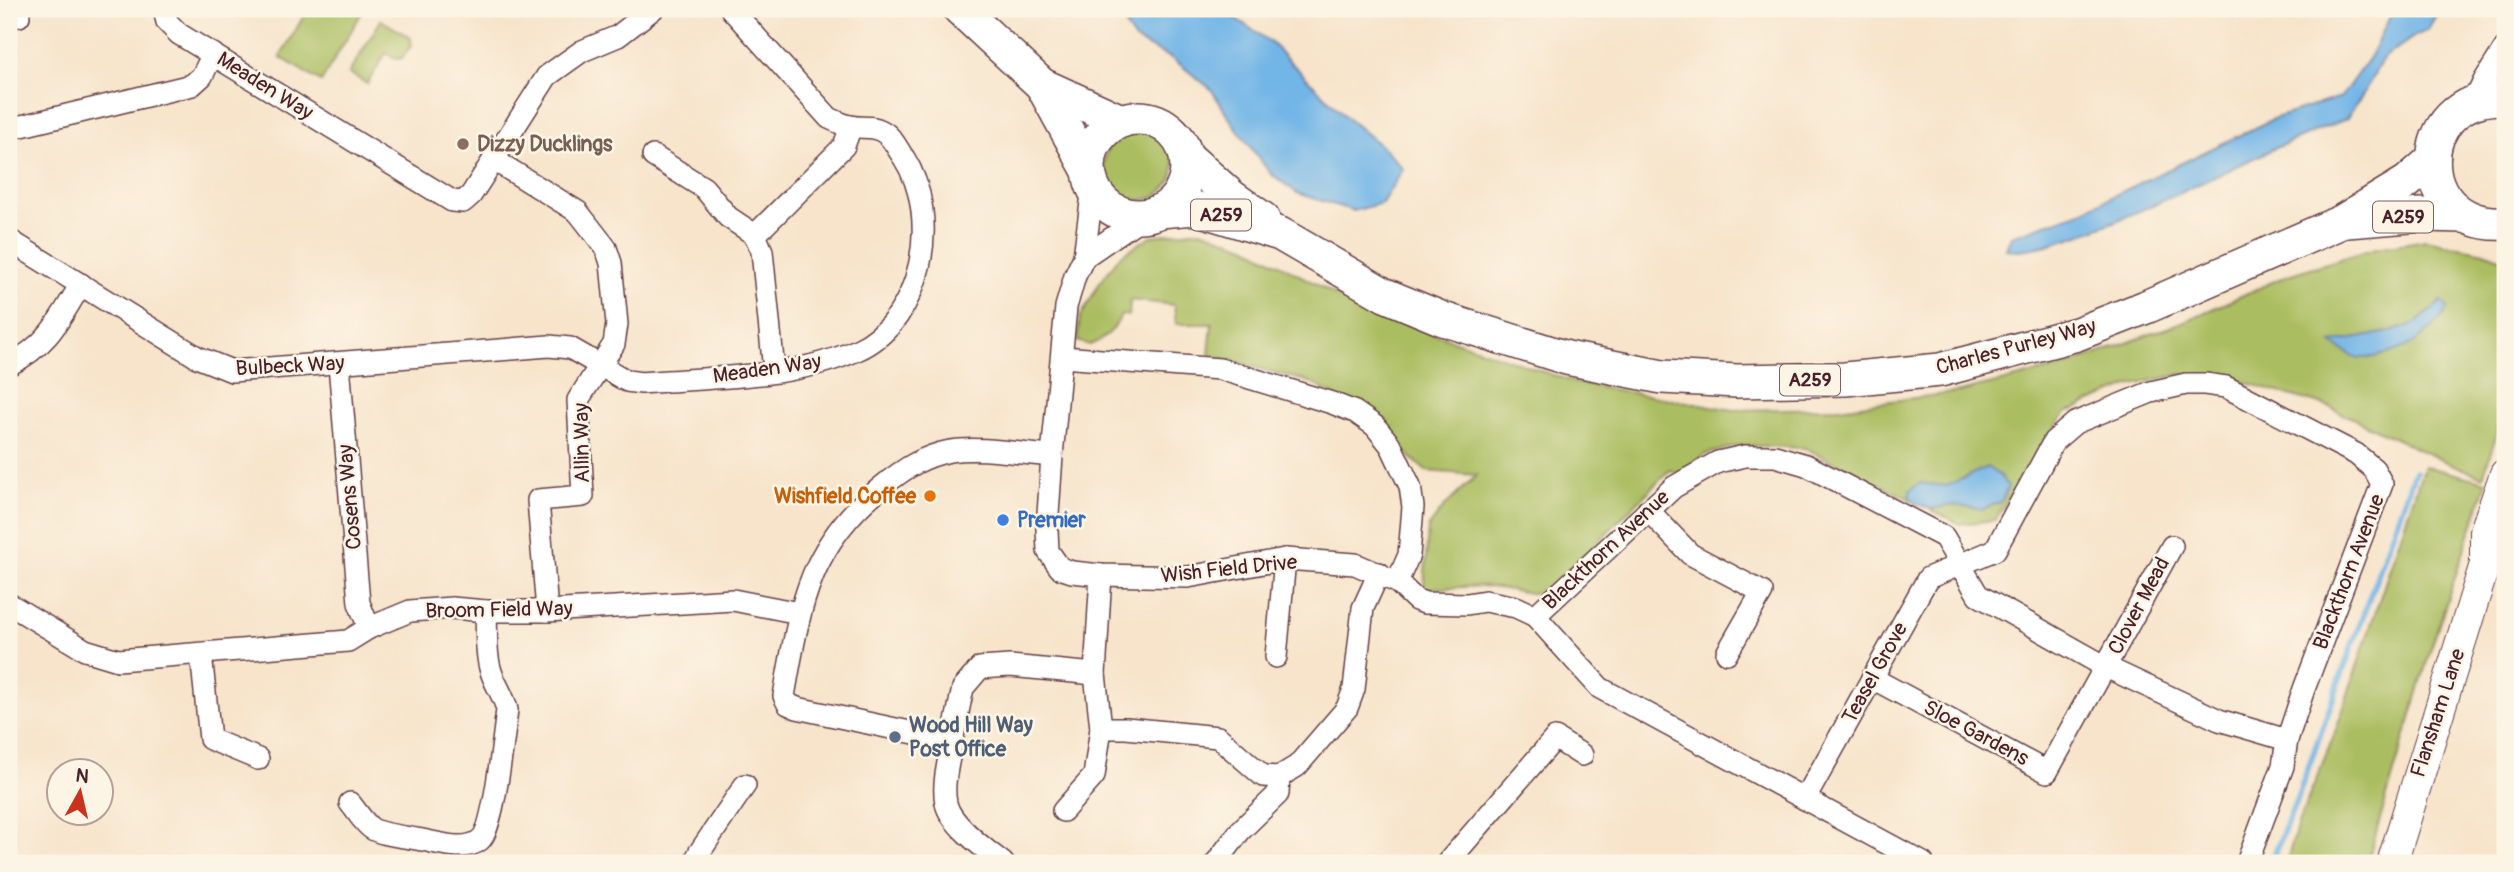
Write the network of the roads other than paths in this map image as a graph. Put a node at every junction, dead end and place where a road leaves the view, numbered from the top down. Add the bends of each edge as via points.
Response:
1 (18, 9) edge
2 (164, 9) edge
3 (653, 9) edge
4 (731, 9) edge
5 (960, 9) edge
6 (9, 18) edge
7 (2505, 48) edge
8 (213, 54) junction
9 (1042, 85) junction
10 (2490, 100) edge
11 (1121, 121) junction
12 (850, 126) junction
13 (9, 129) edge
14 (653, 156) dead end
15 (1186, 156) junction
16 (2432, 159) junction
17 (494, 160) junction
18 (1091, 179) junction
19 (1152, 213) junction
20 (2341, 222) junction
21 (2492, 224) edge
22 (1280, 234) junction
23 (755, 235) junction
24 (9, 240) edge
25 (1084, 257) junction
26 (80, 284) junction
27 (1062, 357) junction
28 (339, 364) junction
29 (9, 365) edge
30 (601, 367) junction
31 (774, 372) junction
32 (1052, 456) junction
33 (2505, 474) edge
34 (1648, 510) junction
35 (2172, 546) dead end
36 (2495, 554) edge
37 (1284, 559) junction
38 (1962, 565) junction
39 (1101, 575) junction
40 (1388, 577) junction
41 (9, 604) edge
42 (486, 611) junction
43 (547, 611) junction
44 (799, 613) junction
45 (1535, 616) junction
46 (369, 628) junction
47 (1727, 653) dead end
48 (201, 654) junction
49 (1276, 657) dead end
50 (2106, 667) junction
51 (1095, 674) junction
52 (1872, 678) junction
53 (1101, 728) junction
54 (2287, 740) junction
55 (952, 741) junction
56 (1582, 755) dead end
57 (258, 760) dead end
58 (1279, 777) junction
59 (745, 785) dead end
60 (1805, 799) junction
61 (350, 803) dead end
62 (1063, 811) dead end
63 (694, 863) edge
64 (1003, 863) edge
65 (1216, 863) edge
66 (1447, 863) edge
67 (1923, 863) edge
68 (2247, 863) edge
69 (2392, 863) edge

1 - 6 street via 19,16
2 - 8 street, Meaden Way via 167,22 179,34
3 - 17 street, Meaden Way via 618,36 582,51 547,76
4 - 12 street, Meaden Way via 829,118
5 - 9 main road
7 - 10 street via 2484,81
8 - 13 street via 192,85
8 - 17 street, Meaden Way via 452,201 463,202 471,195
9 - 11 main road
9 - 18 main road
10 - 16 main road via 2457,111 2436,141
11 - 15 main road via 1154,120 1168,128
11 - 18 main road via 1096,141 1090,155
12 - 23 street via 844,146
12 - 31 street, Meaden Way via 869,125 886,133 909,166 923,218 923,251 911,292 899,313 861,348 813,365
14 - 23 street via 704,188 728,217
15 - 19 main road via 1182,188 1173,201
15 - 22 main road, Charles Purley Way / A259
16 - 20 main road, Charles Purley Way / A259 via 2407,182
16 - 21 main road via 2434,176 2451,206
17 - 30 street via 578,212 606,248 617,324 614,344
18 - 19 main road via 1101,200 1114,210 1129,215
18 - 25 street, Wish Field Drive
19 - 22 main road, Charles Purley Way / A259 via 1195,208
19 - 25 street
20 - 21 main road, Charles Purley Way / A259 via 2421,215
20 - 22 main road, Charles Purley Way / A259 via 2077,334 1940,370 1845,380 1662,377 1567,358 1443,319 1385,295
23 - 31 street via 762,251
24 - 26 street, Bulbeck Way
25 - 27 street, Wish Field Drive via 1069,297
26 - 28 street, Bulbeck Way via 219,368
26 - 29 street via 50,335 36,350
27 - 32 street, Wish Field Drive
27 - 40 street via 1220,369 1332,402 1365,419 1391,446 1410,486 1409,555
28 - 30 street, Bulbeck Way via 549,346 570,348
28 - 46 street, Cosens Way via 359,603
30 - 31 street, Meaden Way via 627,381 642,383
30 - 43 street, Allin Way via 578,400 583,496 538,500
32 - 39 street, Wish Field Drive via 1048,551 1060,568
32 - 44 street via 953,450 927,456 904,469 844,522 808,582
33 - 36 main road, Flansham Lane via 2485,531
34 - 38 street, Blackthorn Avenue via 1674,486 1718,462 1775,456 1806,465 1944,537
34 - 45 street, Blackthorn Avenue
34 - 47 street via 1690,554 1762,592
35 - 50 street, Clover Mead
36 - 69 main road, Flansham Lane
37 - 39 street, Wish Field Drive via 1188,577
37 - 40 street, Wish Field Drive via 1355,564
37 - 49 street
38 - 50 street via 1978,595
38 - 52 street, Teasel Grove via 1928,578
38 - 54 street, Blackthorn Avenue via 1995,550 2054,441 2075,423 2151,392 2186,384 2226,387 2357,454 2382,484
39 - 51 street
40 - 45 street, Wish Field Drive via 1425,603 1485,601
40 - 58 street via 1363,608 1354,689 1347,708 1297,766
41 - 48 street, Broom Field Way via 85,650 118,660
42 - 43 street, Broom Field Way
42 - 46 street, Broom Field Way via 410,611
42 - 61 street via 489,665 507,710 485,834 465,846 395,834 371,828
43 - 44 street, Broom Field Way via 733,600
44 - 55 street via 784,696 788,704
45 - 60 street, Blackthorn Avenue via 1600,688
46 - 48 street, Broom Field Way via 348,641
48 - 57 street via 210,738
50 - 52 street, Sloe Gardens via 2047,772
50 - 54 street via 2219,720
51 - 53 street
51 - 55 street via 1010,666 980,668 962,688
52 - 60 street, Teasel Grove
53 - 58 street via 1219,737 1263,776
53 - 62 street via 1094,776
54 - 68 street, Blackthorn Avenue via 2283,766
55 - 64 street via 946,804 954,819
56 - 66 street via 1555,738
58 - 65 street via 1278,793
59 - 63 street
60 - 67 street, Blackthorn Avenue

